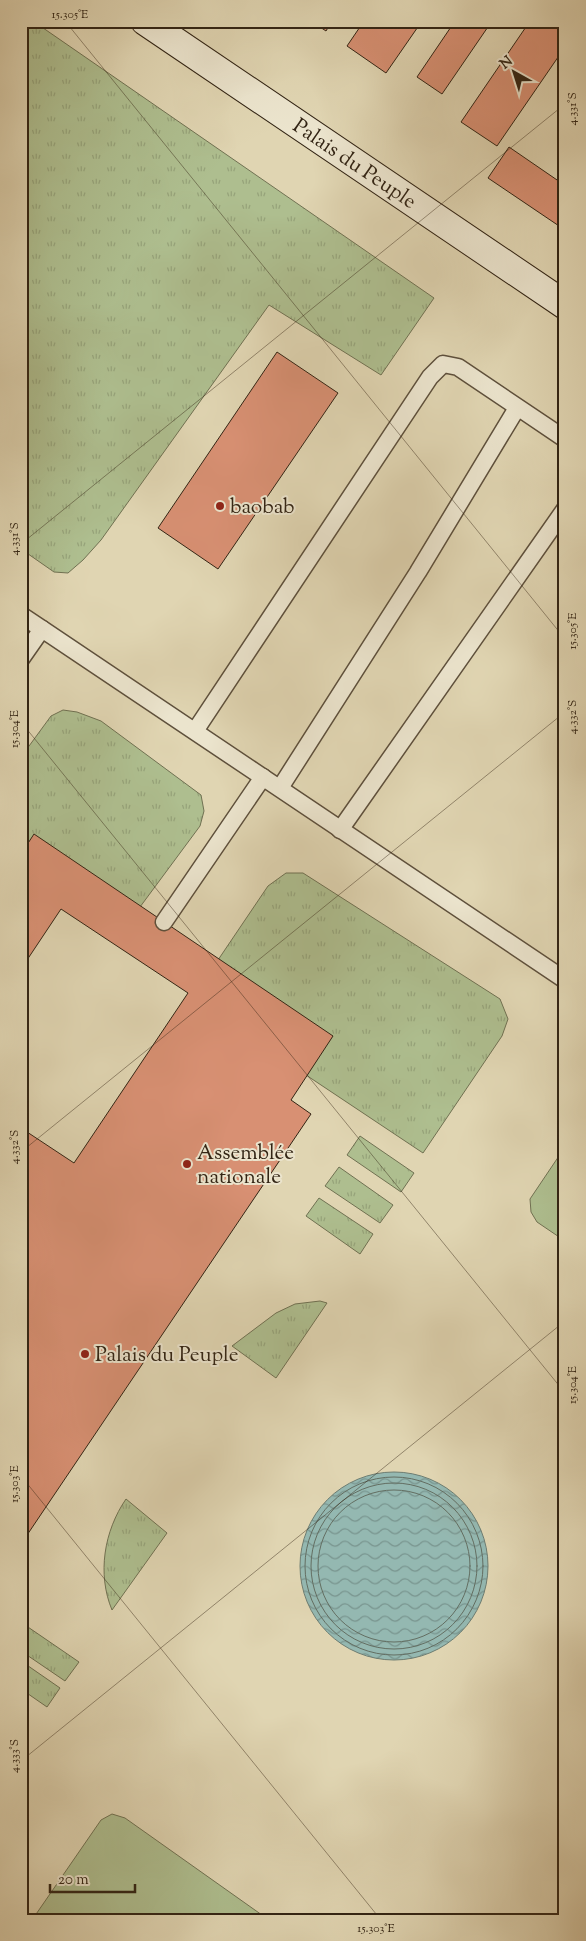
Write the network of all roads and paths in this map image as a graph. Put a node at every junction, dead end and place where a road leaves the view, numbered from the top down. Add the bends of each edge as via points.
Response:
1 (145, 21) edge
2 (565, 305) edge
3 (517, 408) junction
4 (565, 439) edge
5 (565, 508) edge
6 (21, 615) edge
7 (42, 629) junction
8 (21, 659) edge
9 (195, 732) junction
10 (263, 777) junction
11 (280, 788) junction
12 (340, 830) junction
13 (164, 922) dead end
14 (565, 980) edge

1 - 2 street, Palais du Peuple
3 - 4 lane
3 - 9 lane via 458,367 444,364 430,377
3 - 11 lane via 418,572
5 - 12 lane
6 - 7 lane
7 - 8 lane
7 - 9 lane
9 - 10 lane
10 - 11 lane
10 - 13 lane
11 - 12 lane
12 - 14 lane

